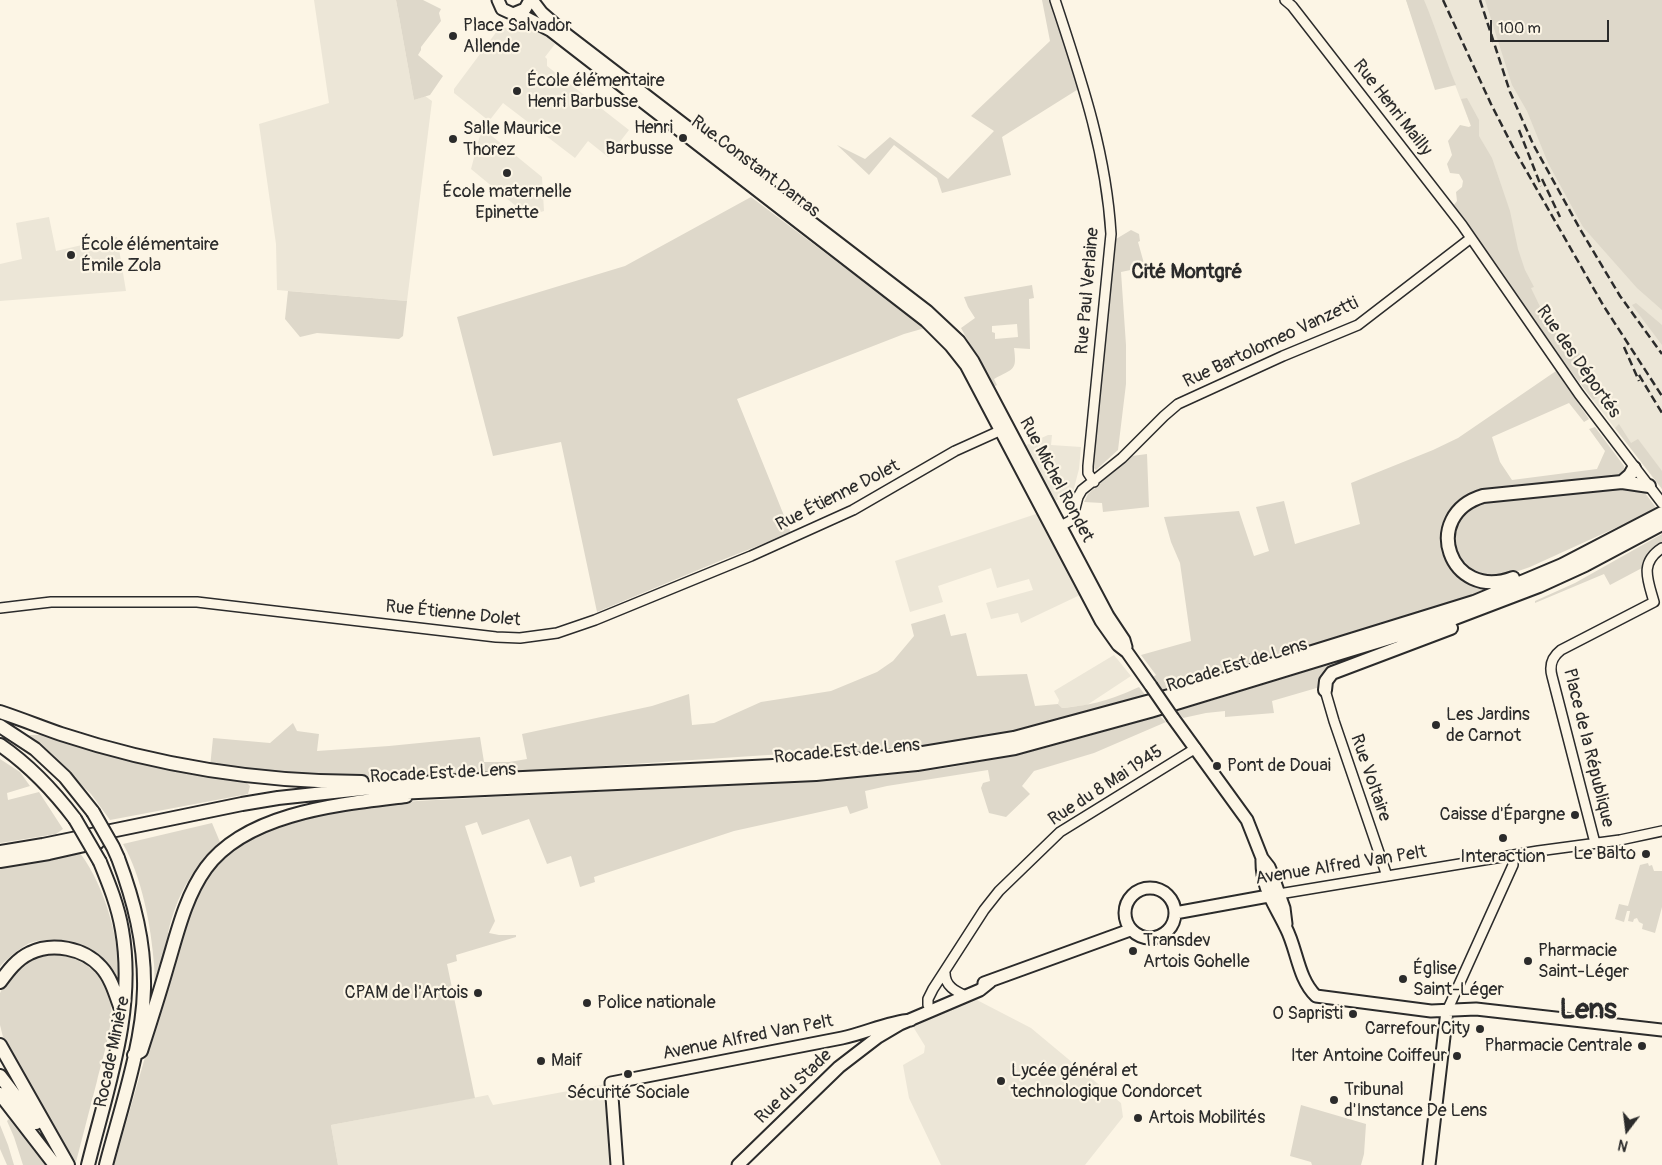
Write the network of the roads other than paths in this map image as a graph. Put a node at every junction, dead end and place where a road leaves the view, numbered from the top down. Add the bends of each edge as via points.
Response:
1 (498, 0) edge
2 (531, 0) edge
3 (1054, 0) edge
4 (1285, 0) edge
5 (517, 13) junction
6 (1471, 238) junction
7 (965, 356) junction
8 (1004, 429) junction
9 (1634, 468) junction
10 (1094, 482) junction
11 (1622, 482) junction
12 (1649, 486) junction
13 (1662, 505) edge
14 (1662, 524) edge
15 (1056, 528) junction
16 (1662, 548) edge
17 (1547, 571) junction
18 (1515, 596) junction
19 (0, 608) edge
20 (1324, 690) joint
21 (0, 712) edge
22 (0, 726) edge
23 (0, 745) edge
24 (1196, 748) junction
25 (419, 783) junction
26 (446, 791) junction
27 (1662, 831) edge
28 (1595, 843) junction
29 (0, 852) edge
30 (1513, 856) junction
31 (0, 861) edge
32 (1387, 876) junction
33 (1274, 895) junction
34 (1175, 913) junction
35 (1130, 930) junction
36 (944, 973) junction
37 (0, 982) edge
38 (962, 994) junction
39 (928, 1005) junction
40 (1447, 1011) junction
41 (123, 1016) junction
42 (910, 1020) junction
43 (890, 1022) junction
44 (1662, 1030) edge
45 (858, 1034) junction
46 (878, 1037) joint
47 (842, 1038) junction
48 (0, 1045) edge
49 (134, 1054) junction
50 (853, 1055) junction
51 (0, 1076) edge
52 (0, 1094) edge
53 (89, 1161) edge
54 (55, 1165) edge
55 (68, 1165) edge
56 (106, 1165) edge
57 (617, 1165) edge
58 (738, 1165) edge
59 (1429, 1165) edge

1 - 5 main road, Rue Constant Darras via 505,11
2 - 5 main road via 525,9
2 - 7 main road, Rue Constant Darras via 566,34 927,311 949,330
3 - 10 street, Rue Paul Verlaine via 1096,132 1111,234 1088,466
4 - 6 street, Rue Henri Mailly
5 - 7 main road, Rue Constant Darras via 550,30 926,321
6 - 9 street, Rue des Déportés via 1578,394
6 - 10 street, Rue Bartolomeo Vanzetti via 1358,325 1178,404
7 - 8 main road, Rue Michel Rondet
8 - 15 main road, Rue Michel Rondet
8 - 19 street, Rue Étienne Dolet via 955,451 860,506 793,538 595,620 548,636 496,637 197,602 51,602
9 - 11 highway
9 - 12 street, Rue des Déportés
10 - 15 street, Rue Bartolomeo Vanzetti via 1080,494 1072,520
11 - 12 highway
11 - 17 highway via 1483,496 1466,503 1450,524 1448,544 1456,565 1470,578 1489,584 1532,571
12 - 13 street, Rue des Déportés
13 - 17 highway, Rocade Est de Lens via 1631,530
14 - 18 highway, Rocade Est de Lens
15 - 24 main road, Rue Michel Rondet, bridge via 1109,626 1124,640 1127,652
16 - 28 street, Place de la République via 1654,553 1646,568 1654,602 1561,650 1553,658 1551,670
17 - 25 highway, Rocade Est de Lens via 1474,602 1418,620 1172,695 1014,738 916,754 823,763
18 - 20 highway via 1499,609 1332,673
18 - 26 highway, Rocade Est de Lens via 1401,635 1141,714 1015,748 917,764 816,774
20 - 32 street, Rue Voltaire
21 - 25 highway via 112,749 217,771 309,781
22 - 49 highway, Rocade Minière, bridge via 35,749 65,778 93,812 114,847 132,898 143,967 144,991
23 - 41 highway, Rocade Minière, bridge via 47,785 75,818 100,862 119,918 126,960
24 - 33 main road, Rue Michel Rondet via 1243,813 1262,858 1263,875
24 - 36 street, Rue du 8 Mai 1945 via 1067,827 999,891
25 - 29 highway, Rocade Est de Lens via 278,798
26 - 31 highway, Rocade Est de Lens via 355,796 251,810
26 - 49 highway via 306,813 270,824 238,839 216,857 197,882 184,913 141,1051
27 - 28 street, Avenue Alfred Van Pelt
28 - 30 street, Avenue Alfred Van Pelt
30 - 32 street, Avenue Alfred Van Pelt
30 - 40 street via 1513,866
32 - 33 street, Avenue Alfred Van Pelt
33 - 34 main road, Avenue Alfred Van Pelt
33 - 40 main road, Rue Michel Rondet via 1274,909 1287,928 1307,984 1316,996
34 - 35 main road via 1172,926 1162,935 1149,938
34 - 35 main road via 1174,904 1163,891 1154,888 1137,890 1125,907 1125,919
35 - 38 main road, Avenue Alfred Van Pelt via 990,982 980,990
36 - 38 street via 945,979
36 - 39 street, Rue du 8 Mai 1945
37 - 41 highway via 29,953 55,948 80,952 91,958 106,974
38 - 39 main road, Avenue Alfred Van Pelt
38 - 42 main road, Avenue Alfred Van Pelt
39 - 43 main road, Avenue Alfred Van Pelt
40 - 44 main road via 1476,1009
40 - 59 main road
41 - 53 highway, Rocade Minière
42 - 43 main road, Avenue Alfred Van Pelt
42 - 46 main road, Avenue Alfred Van Pelt
43 - 45 main road, Avenue Alfred Van Pelt
45 - 47 main road, Avenue Alfred Van Pelt
45 - 50 main road
46 - 50 main road, Rue du Stade
47 - 50 main road via 850,1042
47 - 57 main road, Avenue Alfred Van Pelt via 611,1083
48 - 55 highway
49 - 56 highway, Rocade Minière
50 - 58 main road, Rue du Stade
51 - 55 highway
52 - 54 highway

